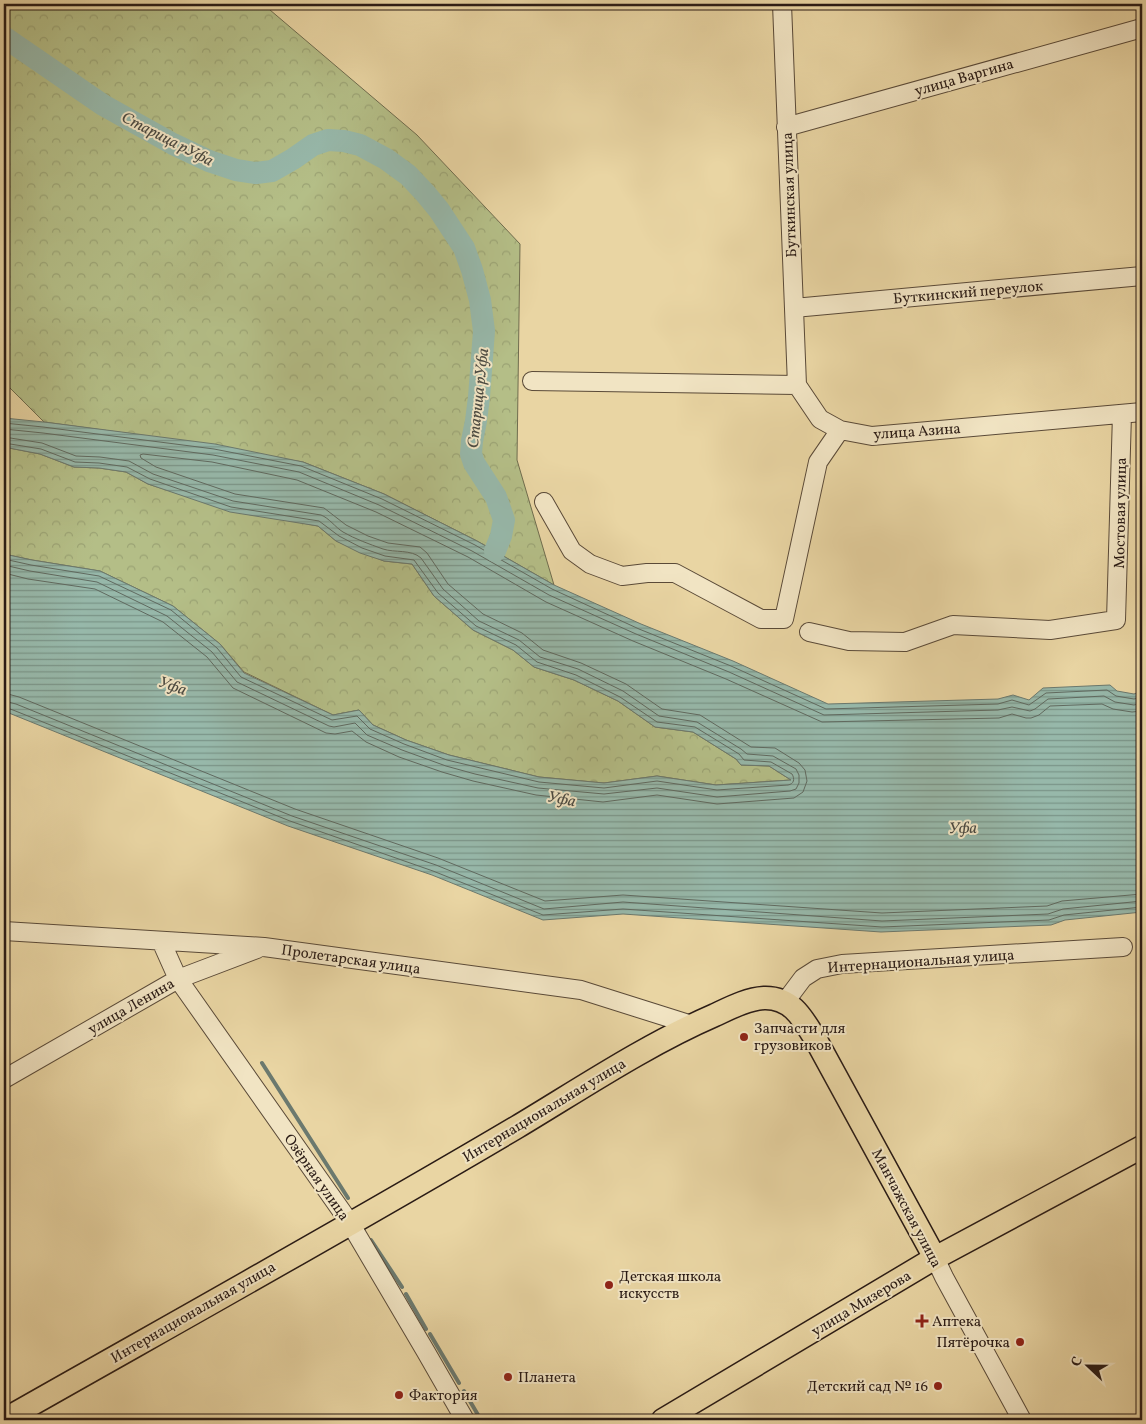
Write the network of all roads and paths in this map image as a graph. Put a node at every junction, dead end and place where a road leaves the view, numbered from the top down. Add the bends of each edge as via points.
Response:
1 (782, 4) edge
2 (1142, 28) edge
3 (786, 127) junction
4 (1142, 276) edge
5 (794, 308) junction
6 (532, 381) dead end
7 (797, 385) junction
8 (1142, 412) edge
9 (1122, 414) junction
10 (840, 430) junction
11 (544, 502) dead end
12 (810, 632) dead end
13 (4, 931) edge
14 (161, 941) junction
15 (264, 947) junction
16 (1123, 948) dead end
17 (178, 979) junction
18 (785, 1002) junction
19 (692, 1025) junction
20 (4, 1079) edge
21 (1142, 1147) edge
22 (350, 1223) junction
23 (935, 1258) junction
24 (4, 1420) edge
25 (465, 1420) edge
26 (663, 1420) edge
27 (1022, 1420) edge

1 - 3 street, Буткинская улица
2 - 3 street, улица Варгина
3 - 5 street, Буткинская улица
4 - 5 street, Буткинский переулок
5 - 7 street, Буткинская улица
6 - 7 street
7 - 10 street, улица Азина via 820,419
8 - 9 street, улица Азина
9 - 10 street, улица Азина via 872,436
9 - 12 street, Мостовая улица via 1116,620 1050,630 953,625 905,642 849,641
10 - 11 street via 818,462 784,619 761,619 675,573 622,576 590,564 572,551
13 - 14 street, Пролетарская улица
14 - 15 street, Пролетарская улица
14 - 17 street, Озёрная улица
15 - 17 street, улица Ленина
15 - 19 street, Пролетарская улица via 581,990
16 - 18 street, Интернациональная улица via 842,964 817,970 803,978
17 - 20 street, улица Ленина
17 - 22 street, Озёрная улица
18 - 19 main road, Интернациональная улица via 774,998 750,1001
18 - 23 main road, Манчажская улица via 794,1008 816,1040
19 - 22 main road, Интернациональная улица
21 - 23 main road, улица Мизерова
22 - 24 main road, Интернациональная улица
22 - 25 street, Озёрная улица
23 - 26 main road, улица Мизерова
23 - 27 street, Манчажская улица

